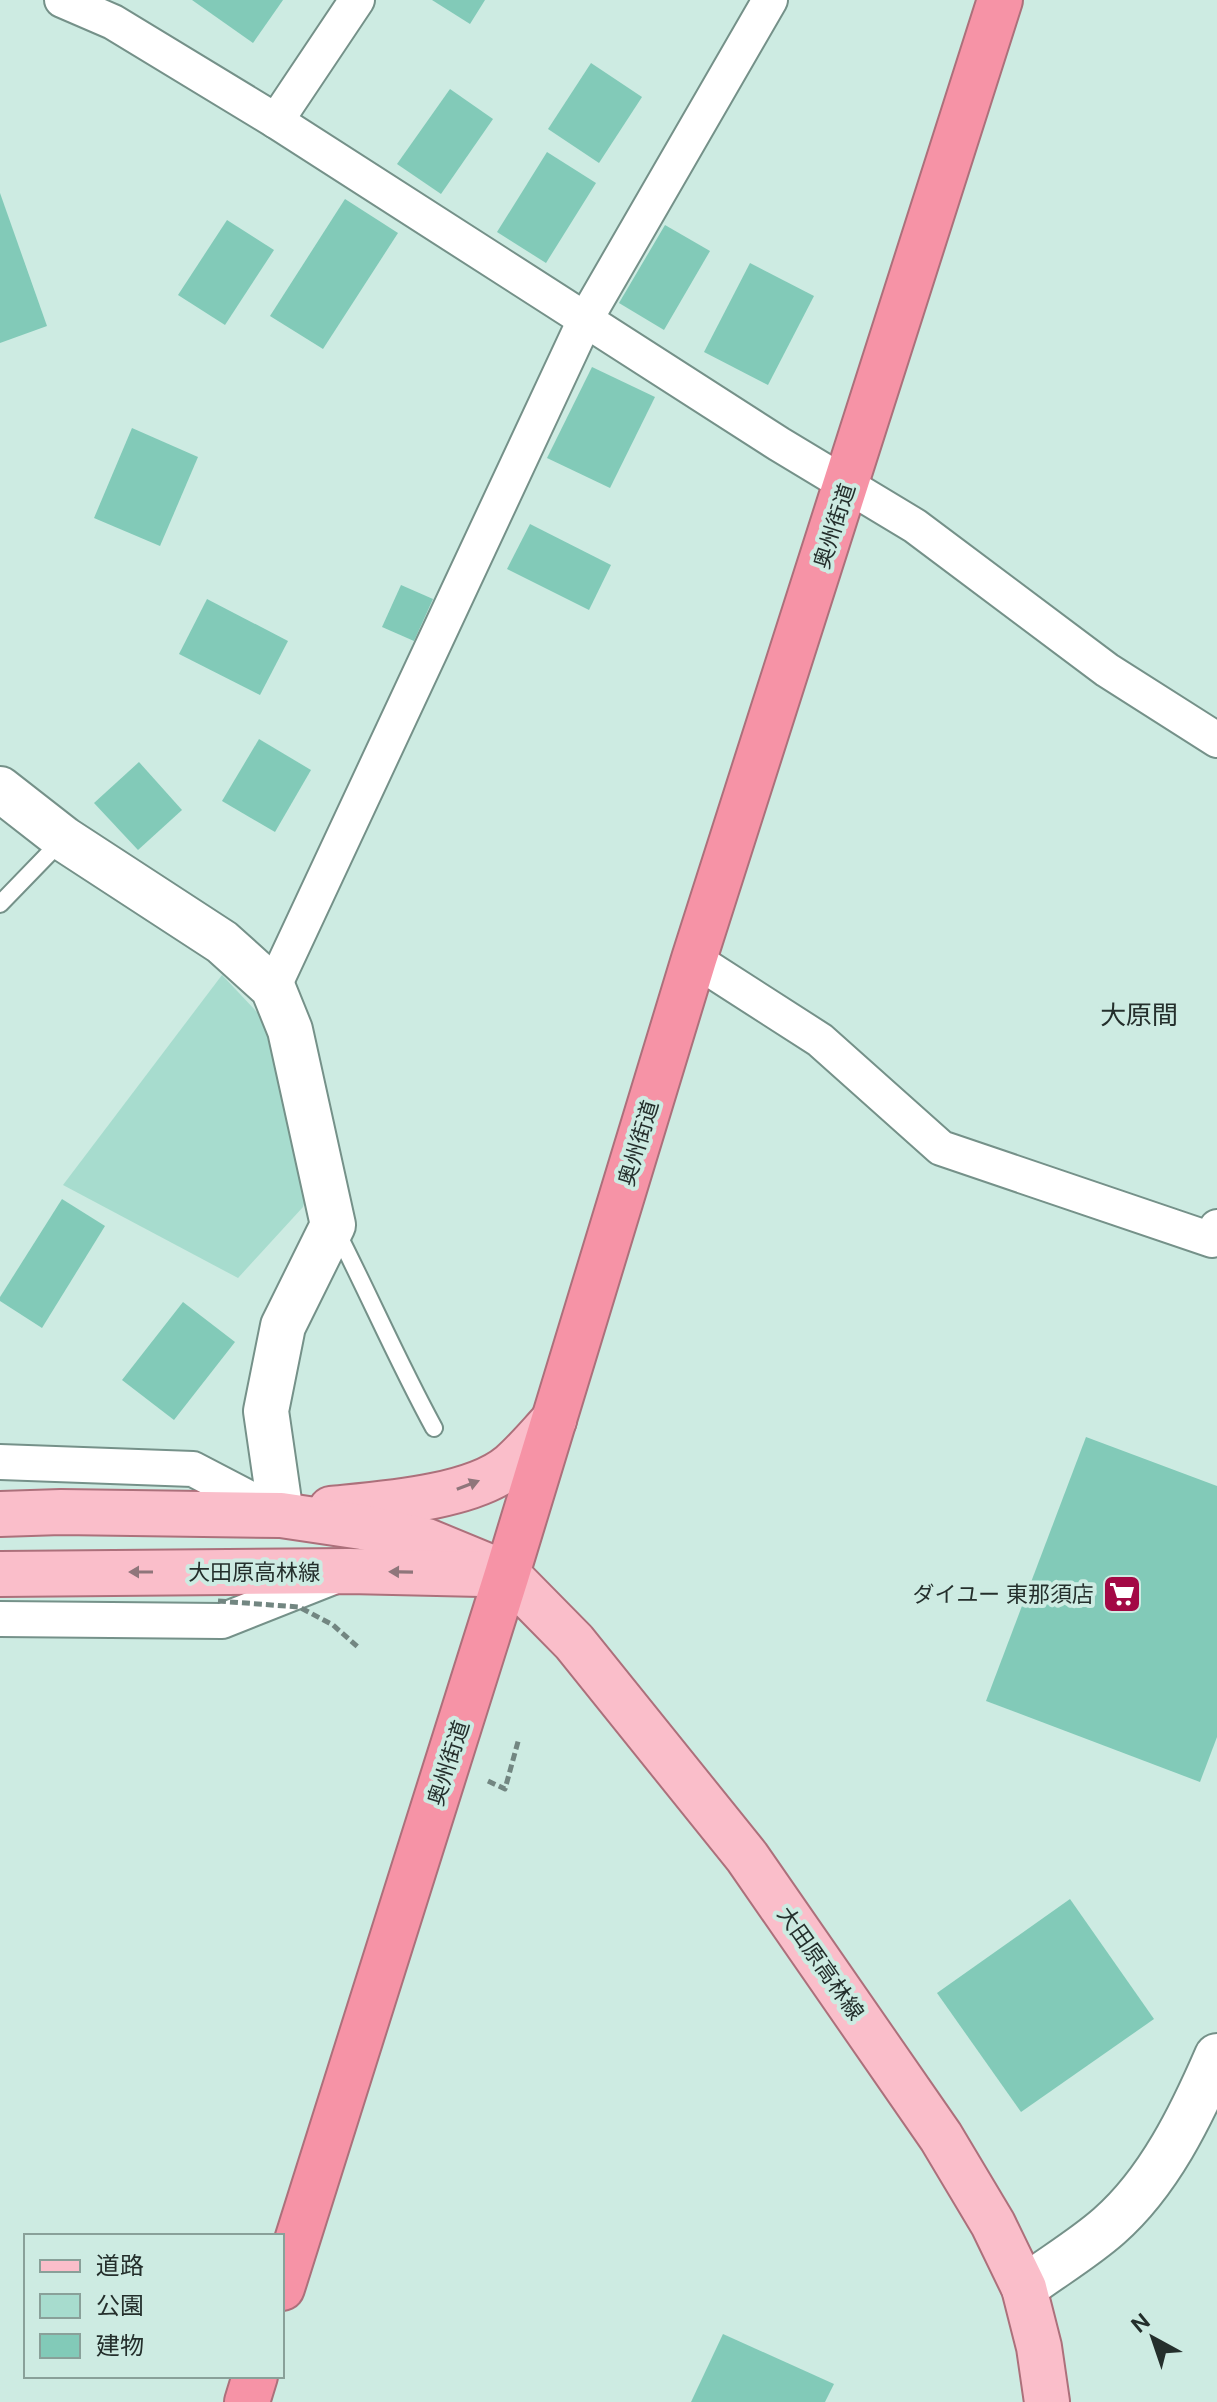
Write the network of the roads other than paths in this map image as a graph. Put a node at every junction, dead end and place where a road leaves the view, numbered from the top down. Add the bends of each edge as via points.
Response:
1 (62, 0) edge
2 (357, 0) edge
3 (770, 0) edge
4 (1000, 0) edge
5 (276, 121) junction
6 (585, 320) junction
7 (848, 483) junction
8 (1217, 740) edge
9 (0, 789) edge
10 (64, 839) junction
11 (0, 904) edge
12 (694, 959) junction
13 (273, 988) junction
14 (333, 1225) junction
15 (1217, 1227) edge
16 (554, 1420) junction
17 (434, 1428) dead end
18 (0, 1462) edge
19 (0, 1514) edge
20 (281, 1515) junction
21 (349, 1571) junction
22 (0, 1574) edge
23 (507, 1574) junction
24 (0, 1619) edge
25 (1217, 2056) edge
26 (284, 2282) edge
27 (1024, 2288) junction
28 (254, 2378) edge
29 (247, 2402) edge
30 (1047, 2402) edge

1 - 5 street via 113,22
2 - 5 street
3 - 6 street
4 - 7 highway, 奥州街道
5 - 6 street
6 - 7 street
6 - 13 street
7 - 8 street via 915,526 1107,670
7 - 12 highway, 奥州街道
9 - 10 street
10 - 11 lane
10 - 13 street via 222,942
12 - 15 street via 820,1040 941,1148 1212,1240
12 - 16 highway, 奥州街道
13 - 14 street via 290,1030
14 - 17 lane
14 - 20 street via 283,1326 266,1411
20 -> 16 main road, 大田原高林線 via 440,1495 471,1485 509,1467
16 - 23 highway, 奥州街道
18 - 20 street via 193,1469
19 - 20 main road, 大田原高林線
20 - 23 main road, 大田原高林線 via 427,1541
21 -> 22 main road, 大田原高林線
23 -> 21 main road, 大田原高林線
21 - 24 street via 222,1621
23 - 26 highway, 奥州街道
23 - 27 main road, 大田原高林線 via 574,1642 747,1857 941,2137
25 - 27 street via 1190,2118 1151,2178 1110,2225
27 - 30 main road, 大田原高林線
28 - 29 highway

